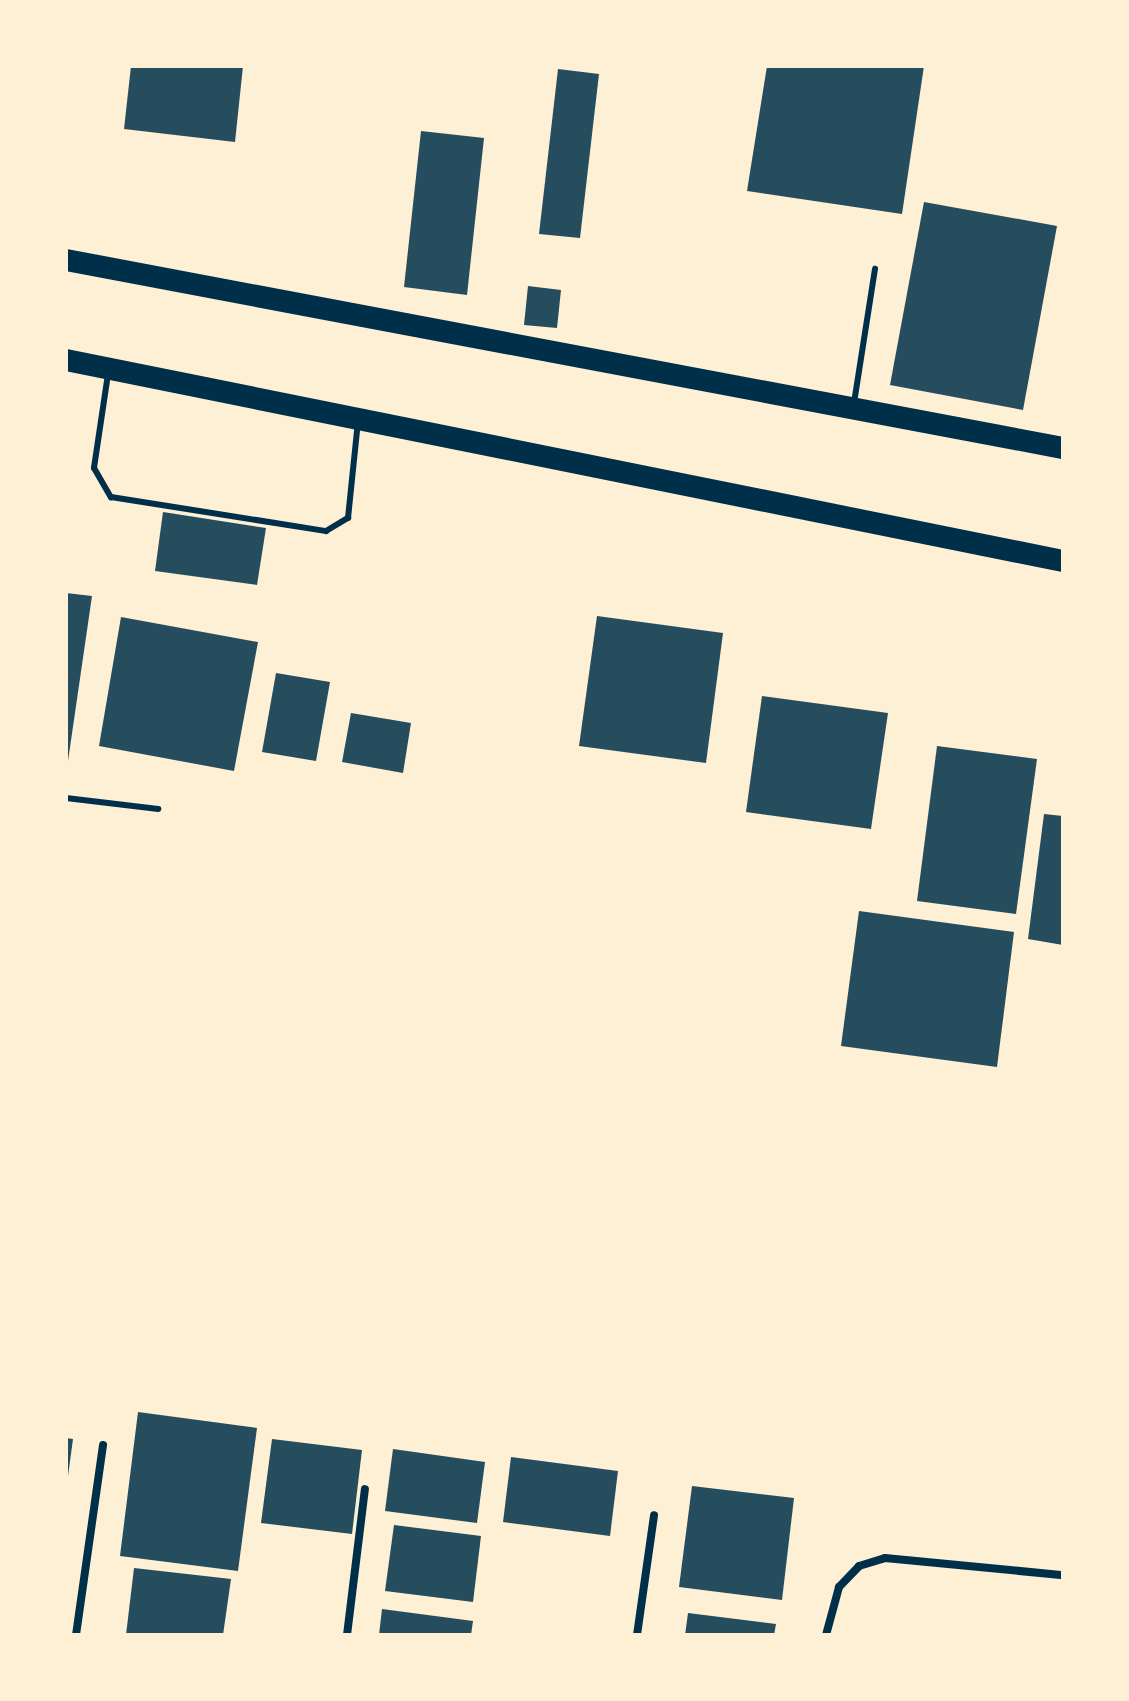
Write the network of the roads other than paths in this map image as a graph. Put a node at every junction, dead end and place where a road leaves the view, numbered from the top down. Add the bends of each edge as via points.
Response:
1 (66, 260) edge
2 (875, 269) dead end
3 (66, 360) edge
4 (108, 368) junction
5 (853, 410) junction
6 (358, 418) junction
7 (1063, 448) edge
8 (1063, 561) edge
9 (66, 798) edge
10 (158, 809) dead end
11 (103, 1445) dead end
12 (365, 1489) dead end
13 (654, 1515) dead end
14 (1063, 1575) edge
15 (76, 1635) edge
16 (347, 1635) edge
17 (637, 1635) edge
18 (826, 1635) edge

1 - 5 highway
2 - 5 lane
3 - 4 highway
4 - 6 highway
4 - 6 lane via 94,468 111,497 326,531 348,518
5 - 7 highway
6 - 8 highway
9 - 10 lane
11 - 15 street
12 - 16 street
13 - 17 street
14 - 18 street via 885,1558 859,1566 839,1587

